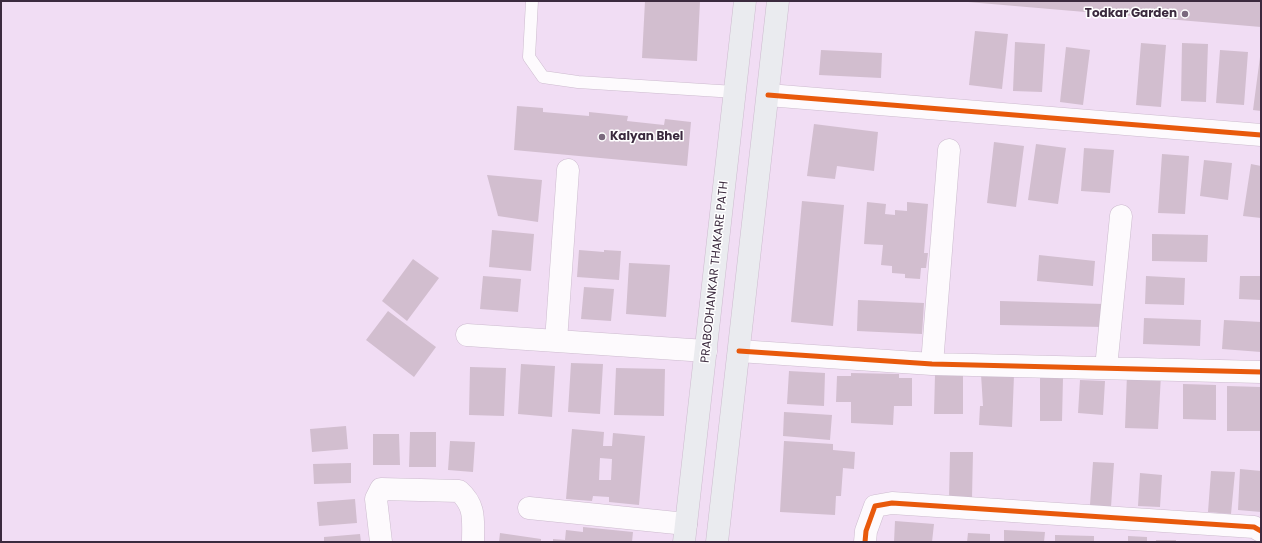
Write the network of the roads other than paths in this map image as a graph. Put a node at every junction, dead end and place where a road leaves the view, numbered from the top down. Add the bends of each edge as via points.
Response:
1 (532, 1) edge
2 (745, 1) edge
3 (778, 1) edge
4 (735, 92) junction
5 (768, 95) junction
6 (1261, 135) edge
7 (949, 150) dead end
8 (568, 170) dead end
9 (1121, 216) dead end
10 (467, 335) dead end
11 (556, 341) junction
12 (706, 351) junction
13 (739, 351) junction
14 (932, 364) junction
15 (1106, 368) junction
16 (1261, 372) edge
17 (529, 508) dead end
18 (1261, 531) edge
19 (685, 533) edge
20 (381, 542) edge
21 (473, 542) edge
22 (717, 542) edge
23 (865, 542) edge

1 - 4 lane via 529,57 543,76 578,82
2 - 4 main road, PRABODHANKAR THAKARE PATH
3 - 5 main road
4 - 12 main road, PRABODHANKAR THAKARE PATH
5 - 6 street
5 - 13 main road
7 - 14 street
8 - 11 street
9 - 15 street
10 - 11 street
11 - 12 street
12 - 19 main road, PRABODHANKAR THAKARE PATH
13 - 14 street
13 - 22 main road
14 - 15 street
15 - 16 street
17 - 19 street
18 - 23 street via 1254,527 892,503 875,506
20 - 21 street via 376,499 381,489 393,488 459,491 467,498 473,510

